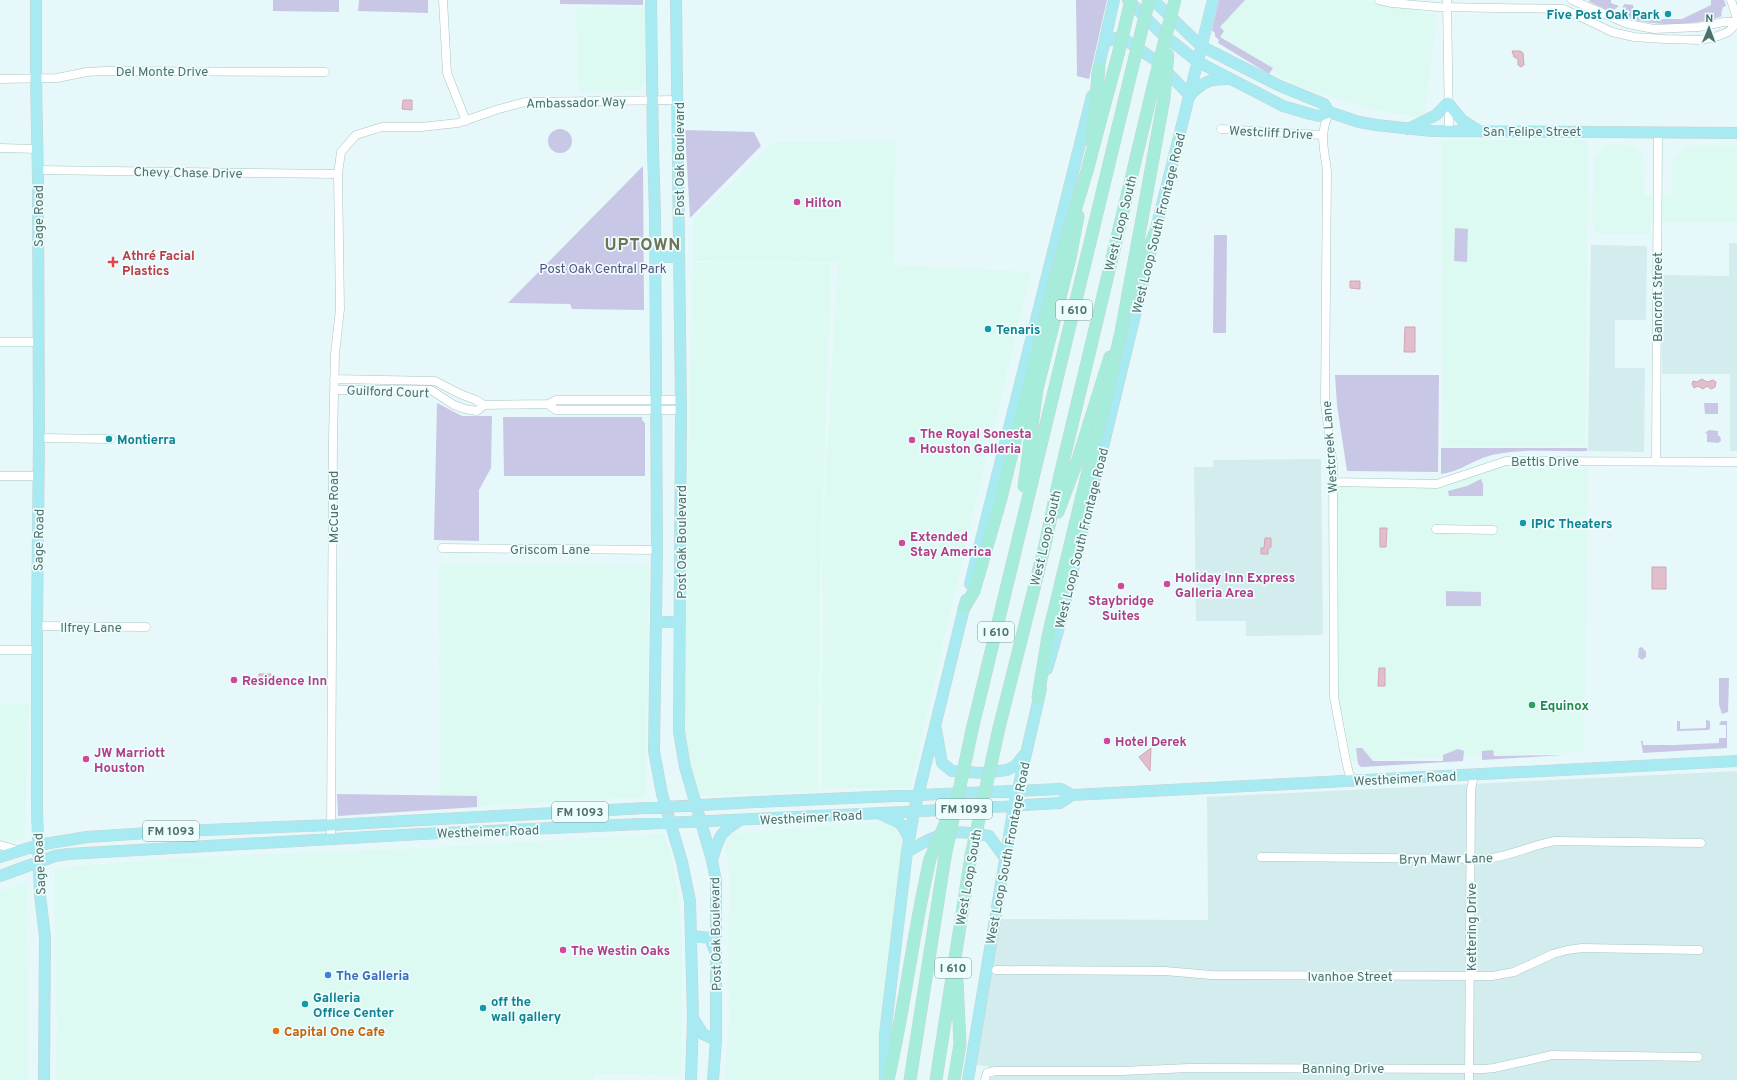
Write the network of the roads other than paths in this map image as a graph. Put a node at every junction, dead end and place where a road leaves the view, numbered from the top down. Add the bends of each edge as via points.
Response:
1 (36, 0) edge
2 (443, 0) edge
3 (651, 0) edge
4 (676, 0) edge
5 (1114, 0) edge
6 (1130, 0) edge
7 (1149, 0) edge
8 (1153, 0) edge
9 (1175, 0) edge
10 (1213, 0) edge
11 (1379, 0) edge
12 (1572, 0) edge
13 (1731, 0) edge
14 (1447, 4) edge
15 (1171, 15) junction
16 (1737, 19) edge
17 (1737, 23) edge
18 (1105, 42) junction
19 (1201, 46) junction
20 (1198, 62) junction
21 (1099, 68) junction
22 (326, 72) dead end
23 (0, 79) edge
24 (36, 79) junction
25 (1231, 79) junction
26 (1190, 96) junction
27 (652, 100) junction
28 (678, 100) junction
29 (1448, 103) junction
30 (1329, 112) junction
31 (466, 121) junction
32 (1221, 129) dead end
33 (1406, 130) junction
34 (1449, 131) junction
35 (1479, 131) junction
36 (1658, 133) junction
37 (1737, 133) edge
38 (1322, 135) junction
39 (0, 148) edge
40 (38, 149) junction
41 (38, 170) junction
42 (338, 174) junction
43 (1155, 233) junction
44 (655, 257) junction
45 (680, 257) junction
46 (0, 342) edge
47 (38, 342) junction
48 (334, 379) junction
49 (366, 379) junction
50 (334, 390) junction
51 (366, 390) junction
52 (484, 405) junction
53 (655, 405) junction
54 (681, 405) junction
55 (39, 438) junction
56 (111, 439) dead end
57 (1656, 460) junction
58 (1737, 462) edge
59 (0, 476) edge
60 (39, 476) junction
61 (1333, 482) junction
62 (1436, 530) dead end
63 (1493, 530) dead end
64 (1045, 545) junction
65 (442, 548) dead end
66 (657, 550) junction
67 (1015, 551) junction
68 (964, 608) junction
69 (656, 622) junction
70 (680, 622) junction
71 (37, 626) junction
72 (146, 627) dead end
73 (0, 650) edge
74 (37, 650) junction
75 (1038, 697) junction
76 (935, 723) junction
77 (1027, 751) junction
78 (1737, 761) edge
79 (1474, 775) junction
80 (1351, 781) junction
81 (1018, 791) junction
82 (958, 794) junction
83 (917, 795) junction
84 (1072, 795) junction
85 (696, 806) junction
86 (1014, 806) junction
87 (666, 807) junction
88 (914, 812) junction
89 (564, 813) junction
90 (880, 814) junction
91 (464, 818) junction
92 (740, 820) junction
93 (700, 822) junction
94 (671, 824) junction
95 (331, 825) junction
96 (234, 829) junction
97 (524, 830) junction
98 (180, 831) junction
99 (421, 834) junction
100 (331, 839) junction
101 (909, 840) junction
102 (1701, 843) dead end
103 (0, 844) edge
104 (38, 845) junction
105 (189, 846) junction
106 (149, 848) junction
107 (21, 851) junction
108 (907, 852) junction
109 (0, 857) edge
110 (1261, 857) dead end
111 (1005, 858) junction
112 (1472, 859) junction
113 (712, 860) junction
114 (39, 862) junction
115 (0, 876) edge
116 (692, 936) junction
117 (1699, 950) dead end
118 (956, 953) junction
119 (716, 954) junction
120 (996, 970) dead end
121 (1471, 977) junction
122 (693, 1018) junction
123 (716, 1040) junction
124 (1698, 1057) dead end
125 (1469, 1068) junction
126 (986, 1077) edge
127 (44, 1080) edge
128 (691, 1080) edge
129 (713, 1080) edge
130 (887, 1080) edge
131 (910, 1080) edge
132 (936, 1080) edge
133 (954, 1080) edge
134 (968, 1080) edge
135 (1469, 1080) edge

1 - 24 main road, Sage Road
2 - 31 street via 447,73
3 - 27 main road, Post Oak Boulevard
4 - 28 main road, Post Oak Boulevard
5 - 18 main road
6 - 20 main road, San Felipe Street via 1159,31
6 - 68 highway, bridge via 1087,171 1060,260 1000,502 974,591
7 - 67 highway, West Loop South / I 610, bridge
8 - 19 main road, San Felipe Street
9 - 15 highway, West Loop South / I 610, bridge
10 - 19 main road, West Loop South Frontage Road
11 - 14 street via 1392,3
12 - 17 street via 1628,24 1654,29
13 - 16 street
14 - 17 street via 1564,9 1612,32 1634,37 1701,40 1728,32
14 - 29 street
15 - 64 highway, West Loop South / I 610, bridge
15 - 75 highway, bridge via 1164,98 1121,332 1048,636
18 - 21 main road
18 - 26 main road via 1116,38 1124,39 1158,62
19 - 20 main road, West Loop South Frontage Road
19 - 30 main road, San Felipe Street via 1280,86 1324,104
20 - 25 main road, San Felipe Street
20 - 26 main road, West Loop South Frontage Road
21 - 67 highway via 1092,133 1070,258 1037,389
21 - 68 main road
22 - 24 street, Del Monte Drive via 105,71
23 - 24 street, Del Monte Drive
24 - 40 main road, Sage Road
25 - 26 main road via 1210,80 1203,83
25 - 30 main road, San Felipe Street via 1283,106 1318,116
26 - 43 main road, West Loop South Frontage Road
27 - 28 street, Ambassador Way
27 - 31 street, Ambassador Way via 526,102
27 - 44 main road, Post Oak Boulevard
28 - 45 main road, Post Oak Boulevard
29 - 33 main road via 1427,121
29 - 34 street
29 - 35 main road via 1462,120
30 - 33 main road, San Felipe Street via 1359,122
30 - 38 street, Westcreek Lane
31 - 42 street, Ambassador Way via 421,127 382,127 356,135 342,152
32 - 38 street, Westcliff Drive
33 - 34 main road, San Felipe Street
34 - 35 main road, San Felipe Street
35 - 36 main road, San Felipe Street
36 - 37 main road, San Felipe Street
36 - 57 street, Bancroft Street
38 - 61 street, Westcreek Lane via 1327,171 1325,403 1332,450
39 - 40 street
40 - 41 main road, Sage Road
41 - 42 street, Chevy Chase Drive
41 - 47 main road, Sage Road
42 - 48 street, McCue Road via 340,308
43 - 64 highway via 1129,297 1078,459
43 - 75 main road, West Loop South Frontage Road via 1060,624
44 - 45 main road
44 - 53 main road, Post Oak Boulevard
45 - 54 main road, Post Oak Boulevard
46 - 47 street
47 - 55 main road, Sage Road
48 - 49 street, Guilford Court
48 - 50 street, McCue Road
49 - 51 street
49 - 52 street, Guilford Court via 435,381
50 - 51 street, Guilford Court
50 - 95 street, McCue Road
51 - 52 street, Guilford Court via 431,390 465,409 477,411
52 - 53 street, Guilford Court via 548,404 556,410
53 - 54 street, Guilford Court
53 - 66 main road, Post Oak Boulevard
54 - 70 main road, Post Oak Boulevard
55 - 56 street
55 - 60 main road, Sage Road
57 - 58 street, Bettis Drive
57 - 61 street, Bettis Drive via 1506,461 1437,484
59 - 60 street
60 - 71 main road, Sage Road
61 - 80 street, Westcreek Lane via 1334,697
62 - 63 street
64 - 118 highway, West Loop South / I 610, bridge via 999,728 971,856
65 - 66 street, Griscom Lane
66 - 69 main road, Post Oak Boulevard
67 - 82 highway, West Loop South / I 610, bridge
68 - 76 main road
69 - 70 main road
69 - 87 main road, Post Oak Boulevard via 654,751
70 - 85 main road, Post Oak Boulevard via 679,732
71 - 72 street, Ilfrey Lane
71 - 74 main road, Sage Road
73 - 74 street
74 - 104 main road, Sage Road
75 - 77 main road, West Loop South Frontage Road
76 - 77 main road via 942,762 952,771 982,773 1007,770 1019,762
76 - 83 main road
77 - 81 main road, West Loop South Frontage Road
78 - 79 main road, Westheimer Road
79 - 80 main road, Westheimer Road
79 - 112 street, Kettering Drive via 1471,789
80 - 84 main road, Westheimer Road
81 - 83 main road, Westheimer Road / FM 1093
81 - 84 main road, Westheimer Road via 1061,789
81 - 86 main road, West Loop South Frontage Road
82 - 130 highway, bridge via 930,859 897,1041
82 - 131 highway, West Loop South / I 610, bridge via 945,857
83 - 85 main road, Westheimer Road / FM 1093
83 - 88 main road
84 - 86 main road, Westheimer Road via 1060,803
85 - 87 main road, Westheimer Road / FM 1093
85 - 93 main road, Post Oak Boulevard
86 - 88 main road, Westheimer Road / FM 1093
86 - 111 main road, West Loop South Frontage Road
87 - 89 main road, Westheimer Road / FM 1093
87 - 94 main road, Post Oak Boulevard
88 - 90 main road, Westheimer Road / FM 1093
88 - 101 main road
89 - 91 main road, Westheimer Road / FM 1093
89 - 97 main road via 563,821
90 - 92 main road, Westheimer Road / FM 1093
90 - 101 main road via 904,826
91 - 95 main road, Westheimer Road / FM 1093
91 - 99 main road via 428,829
92 - 93 main road, Westheimer Road / FM 1093
92 - 113 main road via 720,835
93 - 94 main road, Westheimer Road / FM 1093
93 - 113 main road, Post Oak Boulevard
94 - 97 main road, Westheimer Road / FM 1093
94 - 116 main road, Post Oak Boulevard via 688,888
95 - 96 main road, Westheimer Road / FM 1093
95 - 100 street, McCue Road
96 - 98 main road, Westheimer Road / FM 1093
96 - 105 main road via 208,839 196,839
97 - 99 main road, Westheimer Road / FM 1093
98 - 104 main road, Westheimer Road / FM 1093 via 87,837
98 - 106 main road via 177,838
99 - 100 main road, Westheimer Road / FM 1093
100 - 105 main road, Westheimer Road / FM 1093
101 - 108 main road
102 - 112 street, Bryn Mawr Lane via 1554,841 1502,857
103 - 107 street
104 - 107 main road, Westheimer Road / FM 1093
104 - 114 main road, Sage Road
105 - 106 main road, Westheimer Road / FM 1093
106 - 114 main road, Westheimer Road / FM 1093 via 68,854
107 - 109 main road, Westheimer Road / FM 1093
108 - 111 main road via 929,839 946,833 967,832 989,836
108 - 130 main road via 885,1034
110 - 112 street, Bryn Mawr Lane
111 - 134 main road, West Loop South Frontage Road
112 - 121 street, Kettering Drive
113 - 119 main road, Post Oak Boulevard via 717,888
114 - 115 main road, Westheimer Road / FM 1093
114 - 127 main road, Sage Road via 45,936
116 - 119 main road via 710,938
116 - 122 main road, Post Oak Boulevard
117 - 121 street, Ivanhoe Street via 1582,948 1553,954 1514,972
118 - 132 highway, West Loop South / I 610
118 - 133 highway via 960,1044
119 - 123 main road, Post Oak Boulevard
120 - 121 street, Ivanhoe Street
121 - 125 street, Kettering Drive
122 - 123 main road via 703,1034
122 - 128 main road, Post Oak Boulevard
123 - 129 main road, Post Oak Boulevard
124 - 125 street, Banning Drive via 1552,1056 1494,1068
125 - 126 street, Banning Drive via 995,1071
125 - 135 street, Kettering Drive

